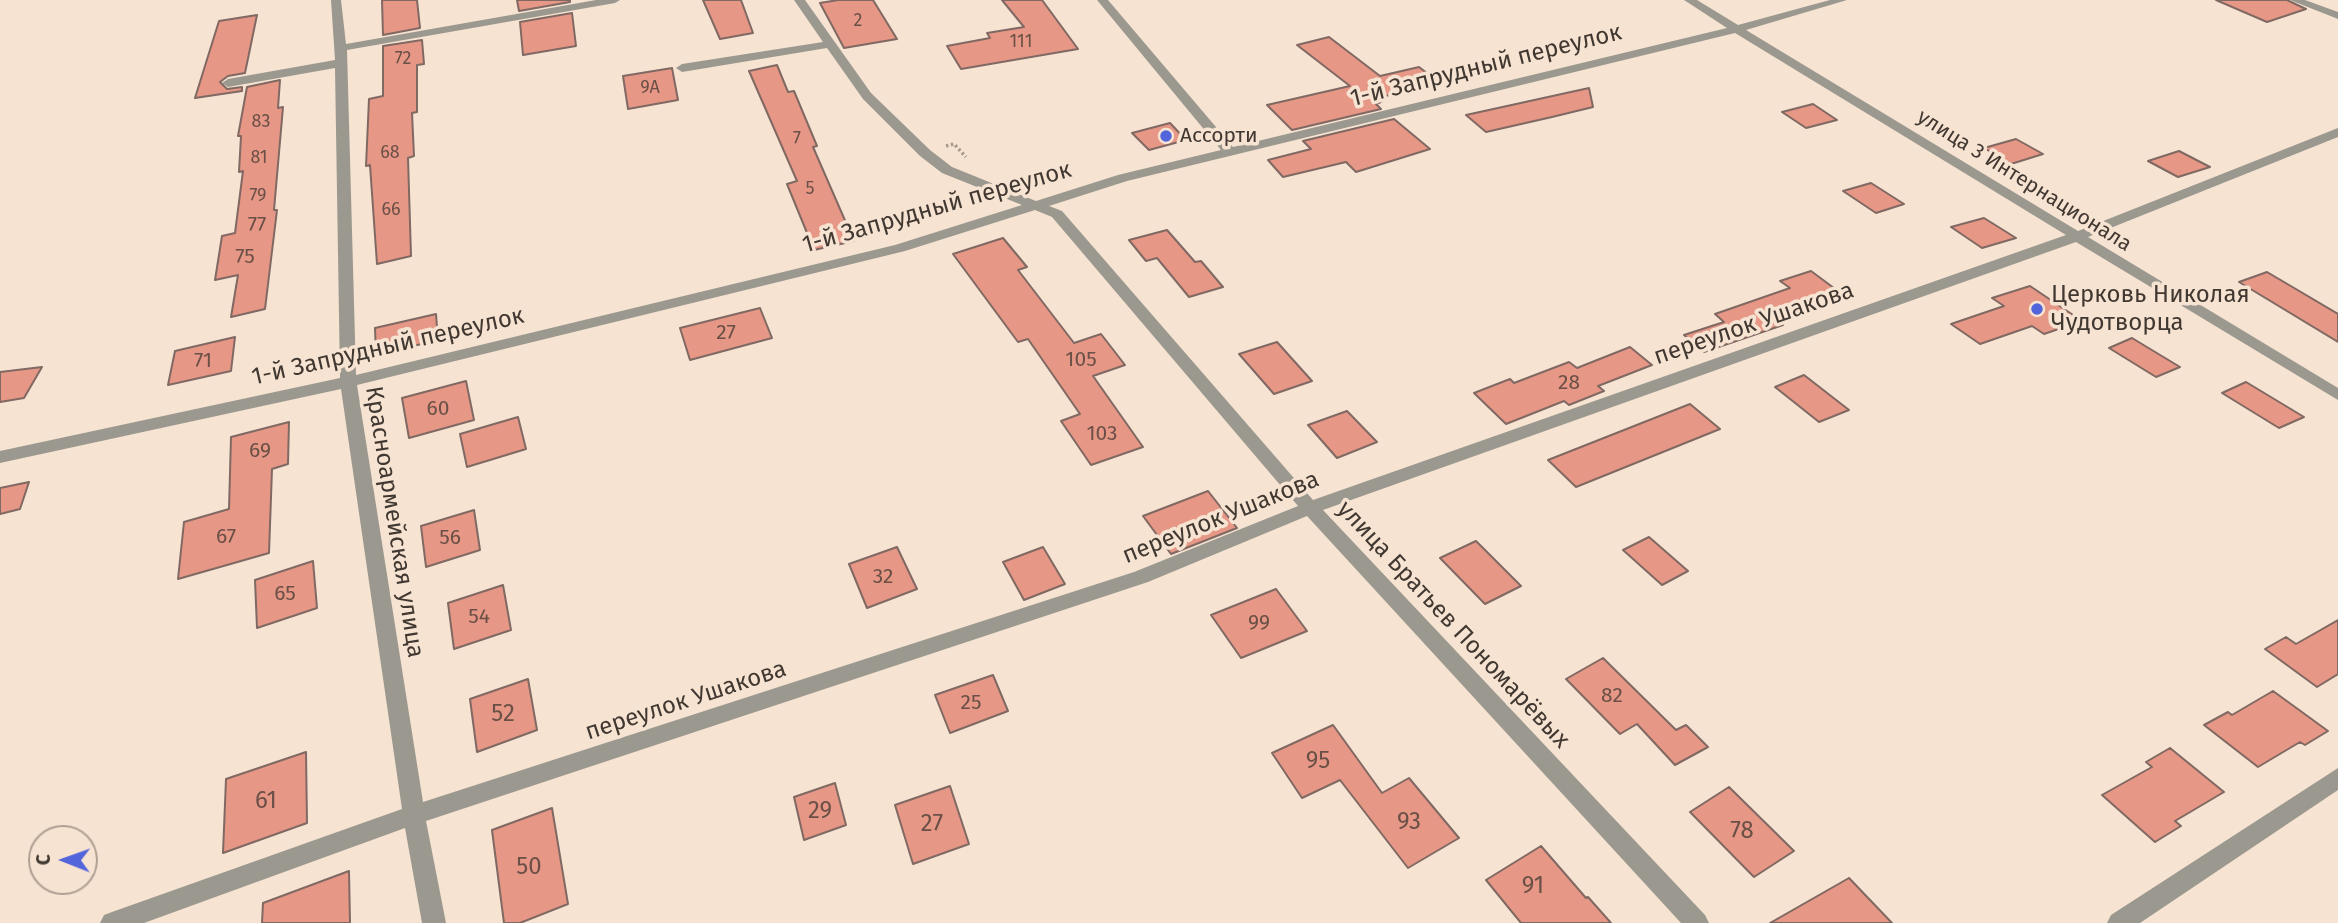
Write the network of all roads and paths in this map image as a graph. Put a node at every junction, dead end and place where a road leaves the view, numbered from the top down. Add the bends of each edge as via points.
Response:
1 (337, 0) edge
2 (615, 0) edge
3 (799, 0) edge
4 (1102, 0) edge
5 (1689, 0) edge
6 (1842, 0) edge
7 (2295, 0) edge
8 (2338, 16) edge
9 (1737, 29) junction
10 (829, 44) junction
11 (341, 55) junction
12 (682, 68) dead end
13 (228, 83) dead end
14 (2338, 132) edge
15 (1228, 151) junction
16 (1037, 204) junction
17 (2075, 237) junction
18 (348, 382) junction
19 (2338, 395) edge
20 (0, 457) edge
21 (1310, 508) junction
22 (2338, 778) edge
23 (414, 815) junction
24 (112, 923) edge
25 (434, 923) edge
26 (1697, 923) edge
27 (2119, 923) edge

1 - 11 street, Красноармейская улица
2 - 11 street
3 - 10 street, улица Братьев Пономарёвых
4 - 15 street
5 - 9 street, улица 3 Интернационала
6 - 9 street, 1-й Запрудный переулок
7 - 8 street
9 - 15 street, 1-й Запрудный переулок
9 - 17 street, улица 3 Интернационала
10 - 12 street
10 - 16 street, улица Братьев Пономарёвых via 867,96 947,170
11 - 13 street
11 - 18 street, Красноармейская улица
14 - 17 street, переулок Ушакова
15 - 16 street, 1-й Запрудный переулок
16 - 18 street, 1-й Запрудный переулок via 900,248
16 - 21 street, улица Братьев Пономарёвых via 1057,214
17 - 19 street, улица 3 Интернационала
17 - 21 street, переулок Ушакова
18 - 20 street, 1-й Запрудный переулок
18 - 23 street, Красноармейская улица
21 - 23 street, переулок Ушакова via 1141,577
21 - 26 street, улица Братьев Пономарёвых
22 - 27 street
23 - 24 street, переулок Ушакова
23 - 25 street, Красноармейская улица

